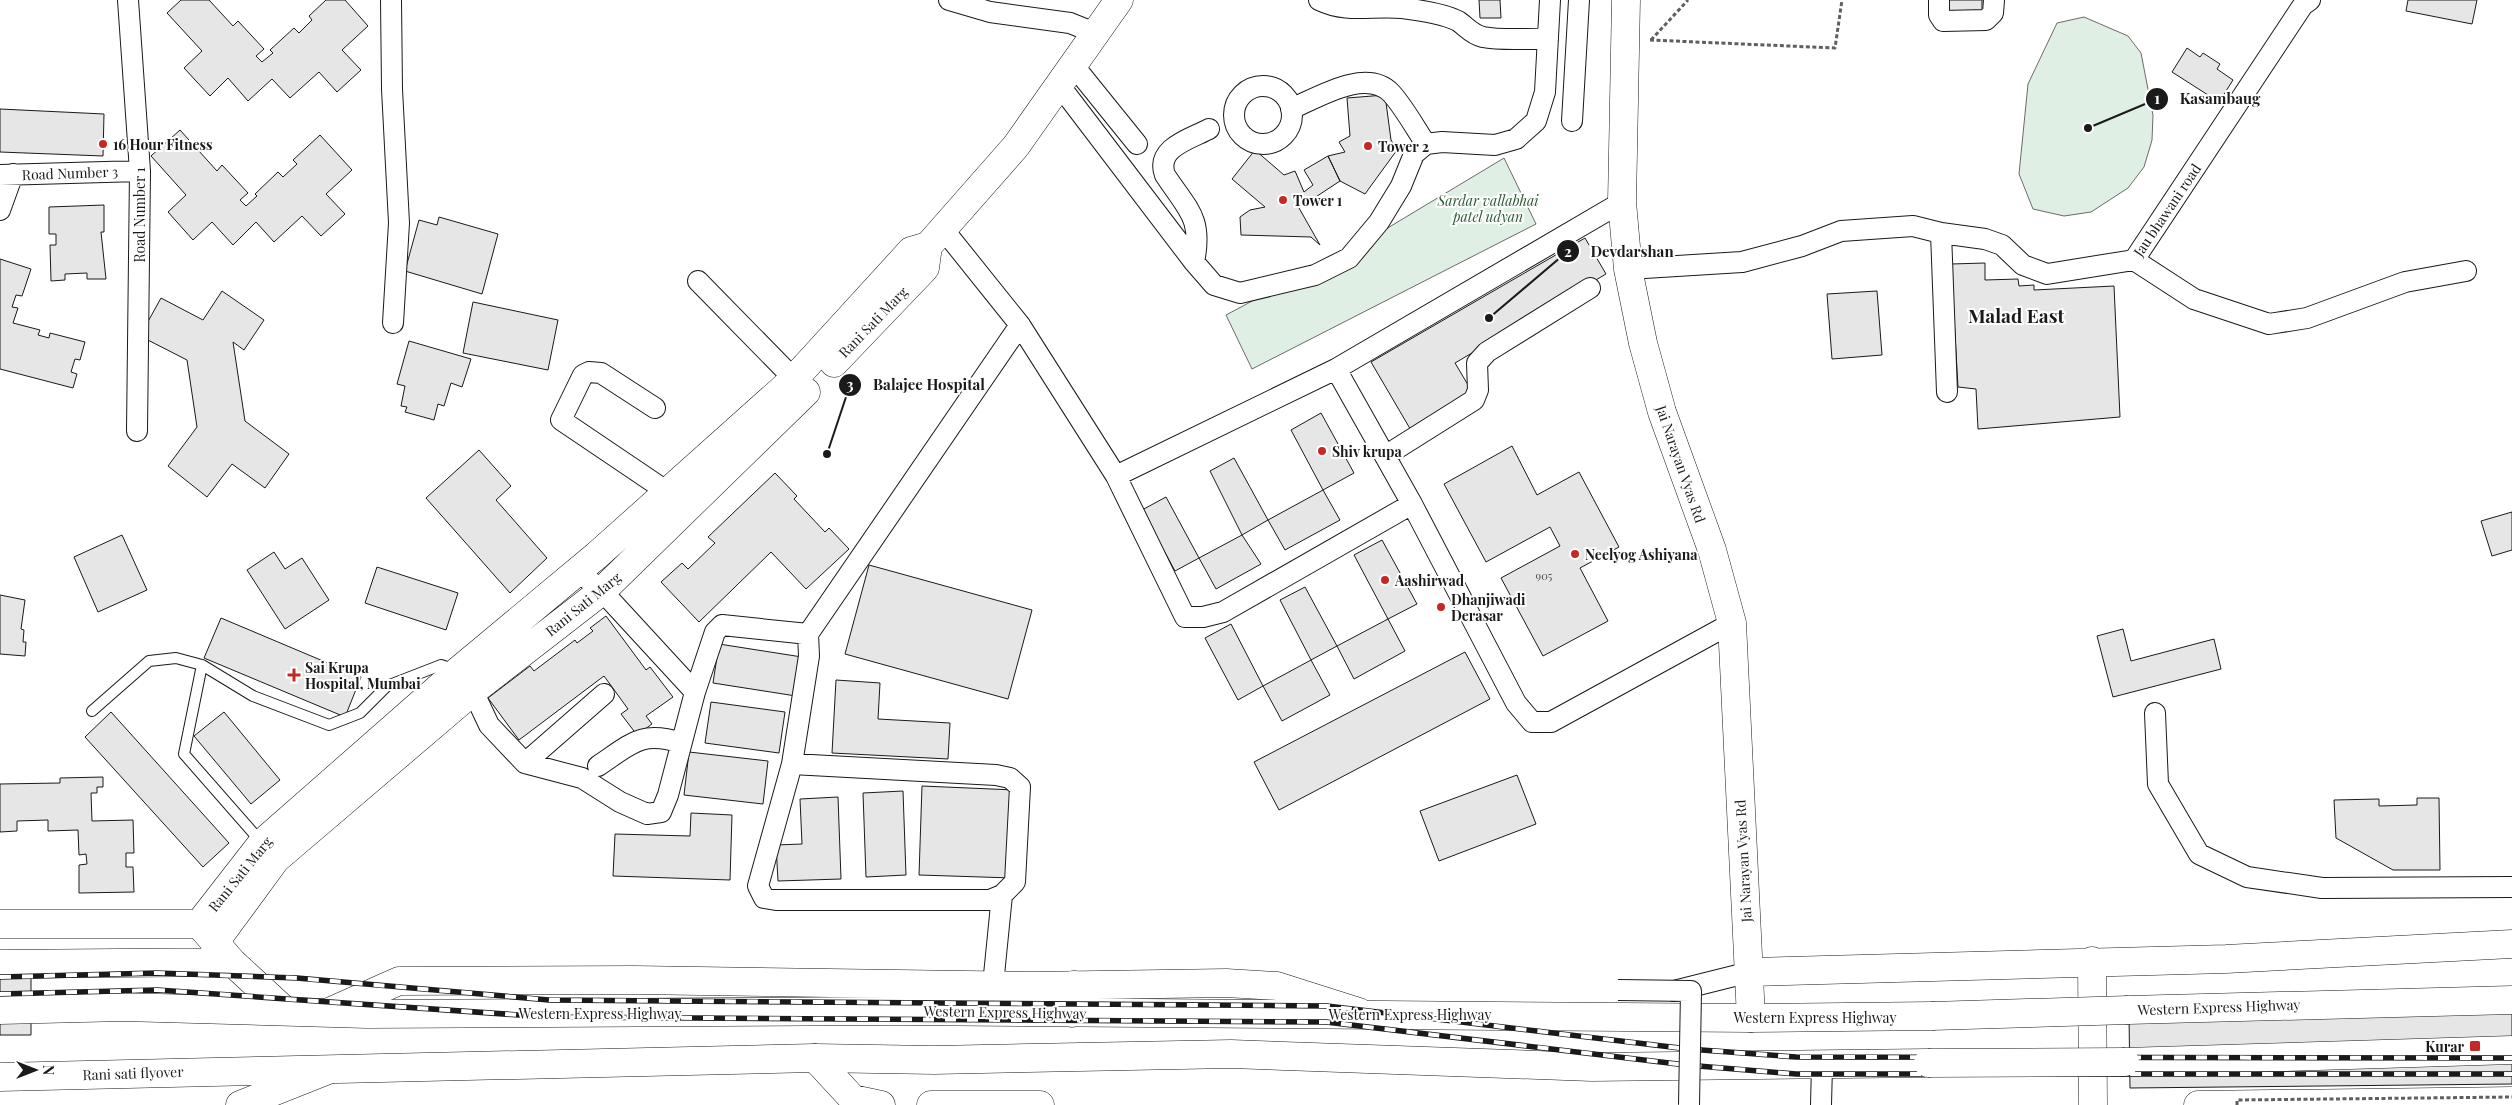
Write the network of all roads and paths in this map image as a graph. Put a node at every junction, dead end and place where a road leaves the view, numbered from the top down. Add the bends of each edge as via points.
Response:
1 (128, 0) edge
2 (391, 0) edge
3 (949, 0) edge
4 (1119, 0) edge
5 (1319, 0) edge
6 (1550, 0) edge
7 (1579, 0) edge
8 (1626, 0) edge
9 (1688, 0) edge
10 (1842, 0) edge
11 (1939, 0) edge
12 (1994, 0) edge
13 (2310, 0) edge
14 (1095, 34) junction
15 (1548, 39) junction
16 (1650, 40) junction
17 (1624, 68) junction
18 (1067, 76) junction
19 (1291, 109) dead end
20 (1572, 121) dead end
21 (1209, 129) dead end
22 (1137, 144) dead end
23 (1426, 144) junction
24 (140, 171) junction
25 (7, 174) edge
26 (1622, 202) junction
27 (0, 210) edge
28 (1941, 233) junction
29 (936, 237) junction
30 (2134, 260) junction
31 (1194, 262) junction
32 (1628, 269) junction
33 (2466, 271) dead end
34 (698, 281) dead end
35 (1590, 288) dead end
36 (393, 323) dead end
37 (1020, 325) junction
38 (1336, 369) junction
39 (801, 384) junction
40 (1947, 392) dead end
41 (655, 408) dead end
42 (136, 431) dead end
43 (1385, 456) junction
44 (1116, 476) junction
45 (678, 499) junction
46 (1412, 504) junction
47 (578, 572) junction
48 (602, 591) junction
49 (1732, 623) junction
50 (808, 634) junction
51 (202, 665) junction
52 (466, 681) junction
53 (695, 692) junction
54 (604, 694) dead end
55 (92, 711) dead end
56 (2155, 713) dead end
57 (681, 743) junction
58 (525, 762) junction
59 (792, 764) junction
60 (598, 766) dead end
61 (269, 851) junction
62 (2512, 887) edge
63 (1002, 895) junction
64 (0, 924) edge
65 (207, 933) junction
66 (2512, 944) edge
67 (232, 962) junction
68 (2092, 962) junction
69 (0, 964) edge
70 (1750, 972) junction
71 (994, 985) junction
72 (1074, 985) junction
73 (1618, 990) dead end
74 (1674, 991) junction
75 (2512, 1000) edge
76 (0, 1010) edge
77 (296, 1010) junction
78 (1072, 1013) junction
79 (1364, 1013) junction
80 (1274, 1014) junction
81 (1751, 1018) junction
82 (2512, 1050) edge
83 (1274, 1055) junction
84 (815, 1058) junction
85 (1822, 1066) junction
86 (334, 1068) junction
87 (0, 1077) edge
88 (2512, 1097) edge
89 (2512, 1101) edge
90 (240, 1105) edge
91 (880, 1105) edge
92 (931, 1105) edge
93 (1006, 1105) edge
94 (1040, 1105) edge
95 (1689, 1105) edge
96 (1821, 1105) edge
97 (2093, 1105) edge
98 (2198, 1105) edge
99 (2237, 1105) edge
100 (2356, 1105) edge

1 - 24 street, Road Number 1
2 - 36 street via 399,223
3 - 14 street via 990,12 1070,23
4 - 14 main road, Rani Sati Marg
5 - 15 street via 1340,8 1401,8 1449,17 1470,33 1484,38
6 - 15 street
7 - 20 street
8 - 17 main road, Jai Narayan Vyas Rd
9 - 16 path
10 - 16 path via 1835,48
11 - 12 street via 1938,15 1943,22 1986,20 1993,13
13 - 30 street, Jau bhawani road via 2303,5
14 - 18 main road, Rani Sati Marg
15 - 23 street via 1545,92 1536,121 1516,139 1495,145
16 - 17 path
17 - 26 main road, Jai Narayan Vyas Rd
18 - 22 street
18 - 29 main road, Rani Sati Marg via 1016,146
18 - 31 street
19 - 23 street via 1344,85 1381,86 1391,93
21 - 31 street via 1169,149 1162,166 1196,223 1198,241
23 - 31 street via 1414,154 1401,186 1380,222 1349,258 1316,276 1240,292 1214,285
24 - 25 street, Road Number 3
24 - 42 street, Road Number 1
25 - 27 street
26 - 32 main road, Jai Narayan Vyas Rd
26 - 38 street
28 - 30 street, Jau bhawani road via 1985,239 2002,245 2023,264 2047,274
28 - 32 street, Jau bhawani road via 1913,226 1841,231 1802,246 1742,262
28 - 40 street
29 - 37 street
29 - 39 main road, Rani Sati Marg via 925,268
30 - 33 street via 2194,299 2269,324 2307,318 2405,282
32 - 49 main road, Jai Narayan Vyas Rd via 1643,343 1662,412 1712,550
34 - 39 street
35 - 43 street via 1487,352 1477,363 1478,390 1474,400
37 - 44 street
37 - 50 street
38 - 43 street
38 - 44 street
39 - 45 main road, Rani Sati Marg
41 - 45 street via 595,371 583,375 561,420
43 - 46 street
44 - 46 street via 1185,617 1223,612
45 - 47 main road, Rani Sati Marg
45 - 48 main road, Rani Sati Marg
46 - 49 street via 1516,703 1532,722 1551,722
47 - 48 street
47 - 52 main road, Rani Sati Marg
48 - 52 main road, Rani Sati Marg
48 - 53 street
49 - 70 main road, Jai Narayan Vyas Rd
50 - 53 street via 722,625 715,632
50 - 59 street via 809,656
51 - 52 lane via 253,696 329,725 360,713 387,686 440,665
51 - 55 lane via 176,658 149,661
51 - 61 lane via 184,754
52 - 58 street via 489,725
52 - 61 main road, Rani Sati Marg
53 - 57 street
54 - 58 street
56 - 62 street via 2158,784 2199,854 2247,877 2322,888
57 - 58 street via 661,812 647,814 620,802 582,778
57 - 60 street via 649,737 632,743
59 - 63 street via 996,774 1010,778 1020,787 1015,882
59 - 63 street via 758,886 764,898 990,900
61 - 65 main road, Rani Sati Marg
63 - 71 street
64 - 65 main road
65 - 67 main road
66 - 68 main road via 2226,959
67 - 69 main road
67 - 77 main road
68 - 70 main road
68 - 97 main road
70 - 74 street
70 - 81 main road, Jai Narayan Vyas Rd
71 - 72 main road
71 - 77 main road via 635,980 399,981
72 - 78 main road
72 - 79 main road via 1226,983 1277,986
73 - 74 street, bridge
74 - 95 street, bridge via 1691,991
75 - 81 main road, Western Express Highway, bridge
76 - 77 main road via 124,1007
77 - 78 main road, Western Express Highway via 367,1014
78 - 80 main road, Western Express Highway
79 - 80 main road, Western Express Highway
79 - 81 main road, Western Express Highway
80 - 83 main road
82 - 85 main road, bridge via 2125,1062
83 - 84 main road via 934,1060
83 - 85 main road via 1592,1067
84 - 86 main road
84 - 91 main road via 853,1099
85 - 96 street
86 - 87 main road, Rani sati flyover
86 - 90 main road
88 - 99 path, bridge via 2237,1100
89 - 100 main road
92 - 93 main road
93 - 94 main road
98 - 100 main road via 2320,1102

